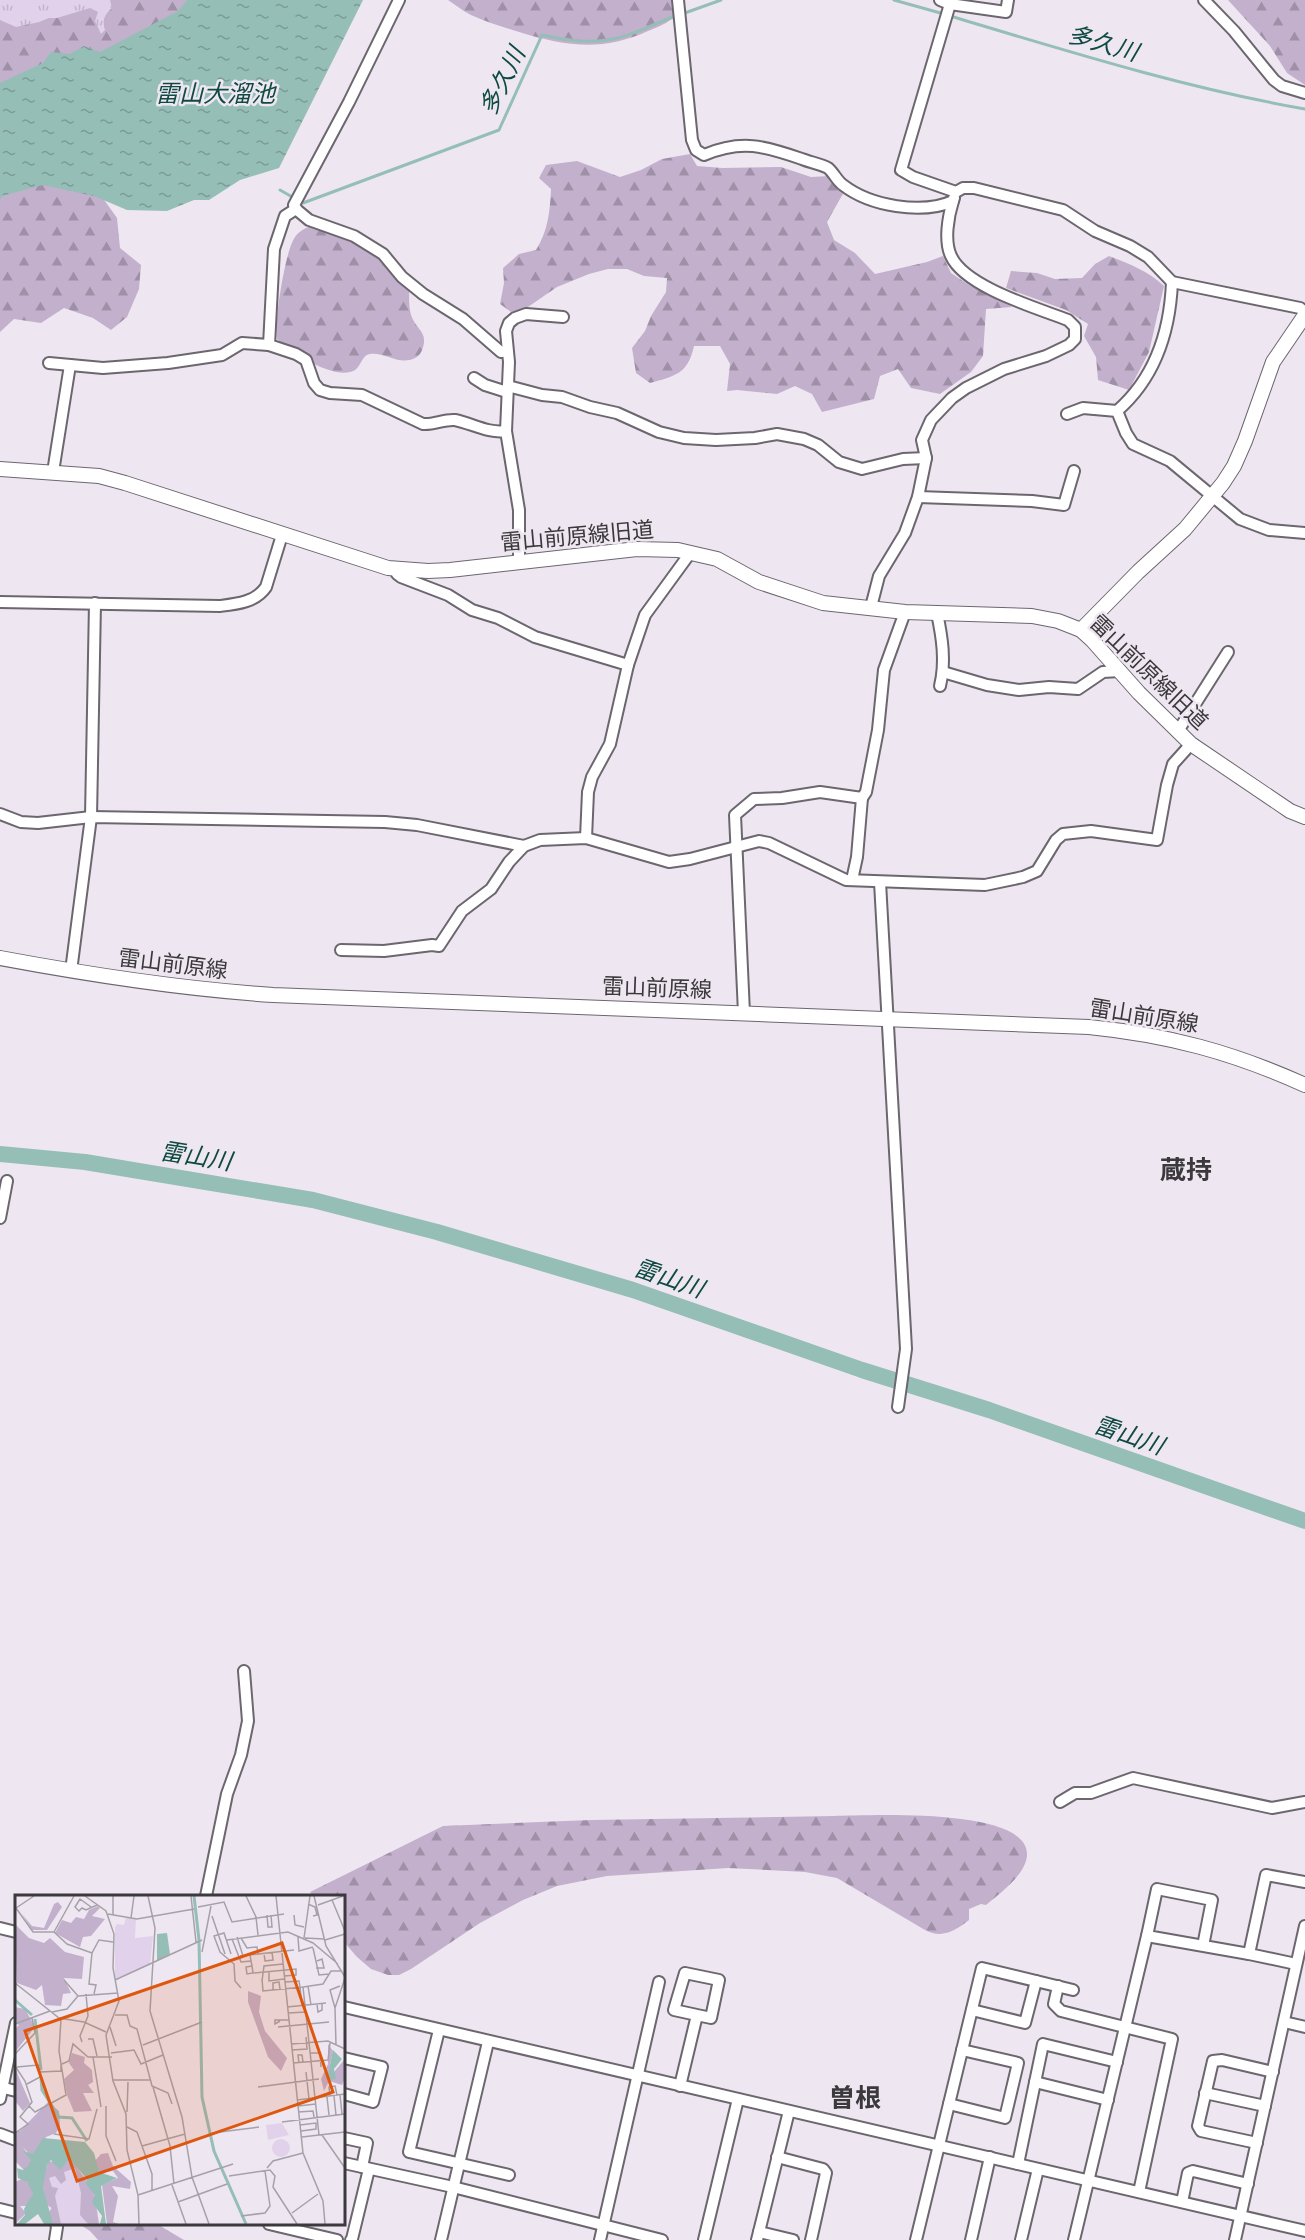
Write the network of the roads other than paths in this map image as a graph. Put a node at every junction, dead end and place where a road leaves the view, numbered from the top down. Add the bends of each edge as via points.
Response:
1 (399, 0) edge
2 (1008, 0) edge
3 (1204, 0) edge
4 (679, 2) edge
5 (947, 4) edge
6 (1305, 93) edge
7 (954, 196) junction
8 (296, 203) junction
9 (1172, 282) junction
10 (1305, 313) edge
11 (563, 316) dead end
12 (269, 345) junction
13 (507, 351) junction
14 (49, 363) dead end
15 (70, 365) junction
16 (474, 378) dead end
17 (508, 389) junction
18 (1118, 411) junction
19 (1067, 414) dead end
20 (506, 431) junction
21 (926, 458) junction
22 (0, 469) edge
23 (1074, 471) dead end
24 (53, 472) junction
25 (918, 497) junction
26 (1212, 497) junction
27 (1305, 533) edge
28 (282, 535) junction
29 (689, 552) junction
30 (519, 561) junction
31 (398, 569) junction
32 (0, 602) edge
33 (95, 603) junction
34 (871, 607) junction
35 (904, 612) junction
36 (937, 613) junction
37 (1081, 630) junction
38 (1228, 652) dead end
39 (628, 665) junction
40 (1120, 671) junction
41 (943, 672) junction
42 (940, 686) dead end
43 (1178, 731) junction
44 (1191, 744) junction
45 (862, 798) junction
46 (0, 814) edge
47 (91, 817) junction
48 (1305, 817) edge
49 (586, 838) junction
50 (524, 846) junction
51 (736, 846) junction
52 (852, 880) junction
53 (880, 882) junction
54 (340, 950) dead end
55 (0, 958) edge
56 (71, 971) junction
57 (744, 1013) junction
58 (888, 1019) junction
59 (1305, 1085) edge
60 (7, 1181) dead end
61 (0, 1218) edge
62 (898, 1407) dead end
63 (244, 1671) dead end
64 (1060, 1802) dead end
65 (1305, 1802) edge
66 (1305, 1882) edge
67 (206, 1895) edge
68 (1305, 1926) edge
69 (0, 1928) edge
70 (15, 1932) edge
71 (1147, 1936) junction
72 (1303, 1941) edge
73 (1203, 1946) junction
74 (1249, 1954) junction
75 (1296, 1965) junction
76 (1036, 1981) junction
77 (659, 1982) dead end
78 (1058, 1986) junction
79 (1073, 1990) dead end
80 (345, 2007) edge
81 (972, 2010) junction
82 (697, 2014) junction
83 (1284, 2022) junction
84 (1126, 2027) junction
85 (1305, 2027) edge
86 (438, 2030) junction
87 (15, 2039) edge
88 (488, 2042) junction
89 (962, 2050) junction
90 (345, 2058) edge
91 (1117, 2062) junction
92 (1273, 2072) junction
93 (638, 2076) junction
94 (1035, 2082) junction
95 (680, 2086) junction
96 (1, 2087) edge
97 (1205, 2093) junction
98 (345, 2094) edge
99 (0, 2099) edge
100 (738, 2099) junction
101 (1108, 2100) junction
102 (950, 2104) junction
103 (1265, 2106) junction
104 (789, 2111) junction
105 (0, 2134) edge
106 (345, 2138) edge
107 (15, 2140) edge
108 (1257, 2143) junction
109 (939, 2145) junction
110 (777, 2157) junction
111 (990, 2157) junction
112 (345, 2163) edge
113 (458, 2164) junction
114 (1018, 2164) junction
115 (365, 2168) junction
116 (1038, 2169) junction
117 (509, 2175) dead end
118 (1088, 2180) junction
119 (1248, 2184) junction
120 (453, 2187) junction
121 (1139, 2192) junction
122 (1182, 2202) junction
123 (0, 2209) edge
124 (15, 2213) edge
125 (1240, 2216) junction
126 (56, 2225) edge
127 (603, 2226) junction
128 (284, 2231) edge
129 (1305, 2231) edge
130 (758, 2236) edge
131 (55, 2240) edge
132 (337, 2240) edge
133 (351, 2240) edge
134 (441, 2240) edge
135 (600, 2240) edge
136 (662, 2240) edge
137 (704, 2240) edge
138 (793, 2240) edge
139 (811, 2240) edge
140 (916, 2240) edge
141 (971, 2240) edge
142 (1021, 2240) edge
143 (1074, 2240) edge
144 (1235, 2240) edge

1 - 8 street
2 - 5 street via 1006,12
3 - 6 street via 1274,80
4 - 7 street via 696,150 704,155 730,145 768,148 827,168 855,193 895,206 931,208
5 - 7 street via 901,170
7 - 9 street via 963,188 974,188 1063,210 1148,257
7 - 21 street via 948,236 950,254 957,266 983,285 1068,320 1076,335 1069,345 985,377 952,398 927,428 922,440
8 - 12 street via 285,216 274,249
8 - 13 street via 309,220 354,236 383,254 423,294 463,319 501,352
9 - 10 street via 1299,308
9 - 18 street via 1172,303 1149,375
10 - 26 street via 1273,362 1234,466
11 - 13 street via 526,314 515,318 506,331
12 - 15 street via 242,343 222,355 168,363 103,368
12 - 20 street via 306,360 320,390 362,396 423,424 456,420
13 - 17 street
14 - 15 street
15 - 24 street
16 - 17 street via 485,385
17 - 20 street
17 - 21 street via 562,397 684,438 716,440 777,434 804,439 839,462 862,469
18 - 19 street via 1083,408
18 - 26 street via 1133,444 1170,461
20 - 30 street via 519,510
21 - 25 street
22 - 24 street, 雷山前原線旧道
23 - 25 street via 1064,505
24 - 28 street, 雷山前原線旧道 via 125,483
25 - 34 street via 904,533 879,576
26 - 27 street via 1254,526
26 - 37 street via 1185,529
28 - 31 street, 雷山前原線旧道
28 - 33 street via 266,587 244,602 220,606
29 - 30 street, 雷山前原線旧道 via 637,549
29 - 34 street, 雷山前原線旧道 via 717,559 759,582 806,598
29 - 39 street via 645,615
30 - 31 street, 雷山前原線旧道 via 450,570
31 - 39 street via 401,577 448,595 535,638
32 - 33 street
33 - 47 street
34 - 35 street, 雷山前原線旧道
35 - 36 street, 雷山前原線旧道
35 - 45 street via 884,670 878,730
36 - 37 street, 雷山前原線旧道 via 1032,616
36 - 41 street
37 - 40 street, 雷山前原線旧道
38 - 43 street
39 - 49 street via 610,744 588,792
40 - 41 street via 1103,672 1078,689 1019,690
40 - 43 street, 雷山前原線旧道
41 - 42 street
43 - 44 street, 雷山前原線旧道
44 - 48 street, 雷山前原線旧道 via 1290,811
44 - 53 street via 1173,764 1157,840 1075,831 1056,840 1037,871 1023,877 986,885
45 - 51 street via 820,792 754,799 735,815
45 - 52 street
46 - 47 street via 21,822
47 - 50 street via 385,822
47 - 56 street
49 - 50 street via 540,840
49 - 51 street via 669,861
50 - 54 street via 491,889 462,911 439,946
51 - 52 street via 769,843
51 - 57 street
52 - 53 street
53 - 58 street
55 - 56 street, 雷山前原線
56 - 57 street, 雷山前原線 via 211,991 273,995
57 - 58 street, 雷山前原線
58 - 59 street, 雷山前原線 via 1145,1033 1228,1054
58 - 62 street via 906,1362
60 - 61 street
63 - 67 street via 248,1721 242,1755 226,1794
64 - 65 street via 1075,1792 1091,1793 1133,1778 1272,1808
66 - 74 street via 1266,1875
68 - 72 street
69 - 70 street
71 - 73 street
71 - 73 street via 1157,1889 1212,1900
71 - 84 street
72 - 75 street
73 - 74 street
74 - 75 street
75 - 83 street
76 - 78 street
76 - 81 street via 1025,2023
76 - 81 street via 982,1968
77 - 93 street
78 - 79 street
78 - 84 street via 1054,2004 1061,2011
80 - 86 street
81 - 89 street
82 - 82 street via 711,2018 719,1980 685,1973 674,2010
82 - 95 street
83 - 85 street
83 - 92 street
84 - 91 street
84 - 121 street via 1172,2039
86 - 88 street
86 - 113 street via 409,2152
87 - 96 street
88 - 93 street
88 - 113 street
89 - 102 street
89 - 102 street via 1018,2063 1005,2118
90 - 98 street via 382,2067 374,2102
91 - 94 street via 1043,2044
91 - 101 street
92 - 97 street via 1213,2061
92 - 103 street
93 - 95 street
93 - 127 street
94 - 101 street
94 - 114 street
95 - 100 street
96 - 99 street
97 - 103 street
97 - 108 street via 1198,2126 1201,2131
100 - 104 street
100 - 137 street
101 - 118 street
102 - 109 street
103 - 108 street
104 - 109 street
104 - 110 street
105 - 107 street
106 - 115 street via 367,2143
108 - 119 street
109 - 111 street
109 - 140 street
110 - 130 street
110 - 139 street via 823,2169 826,2174
111 - 114 street
111 - 141 street
112 - 115 street
113 - 117 street
113 - 120 street
114 - 116 street
115 - 120 street
115 - 133 street
116 - 118 street
116 - 142 street
118 - 121 street
118 - 143 street
119 - 122 street via 1193,2171 1188,2173
119 - 125 street
120 - 127 street
120 - 134 street
121 - 122 street
122 - 125 street
123 - 124 street
125 - 129 street
125 - 144 street
126 - 131 street
127 - 135 street
127 - 136 street
128 - 132 street
130 - 138 street

